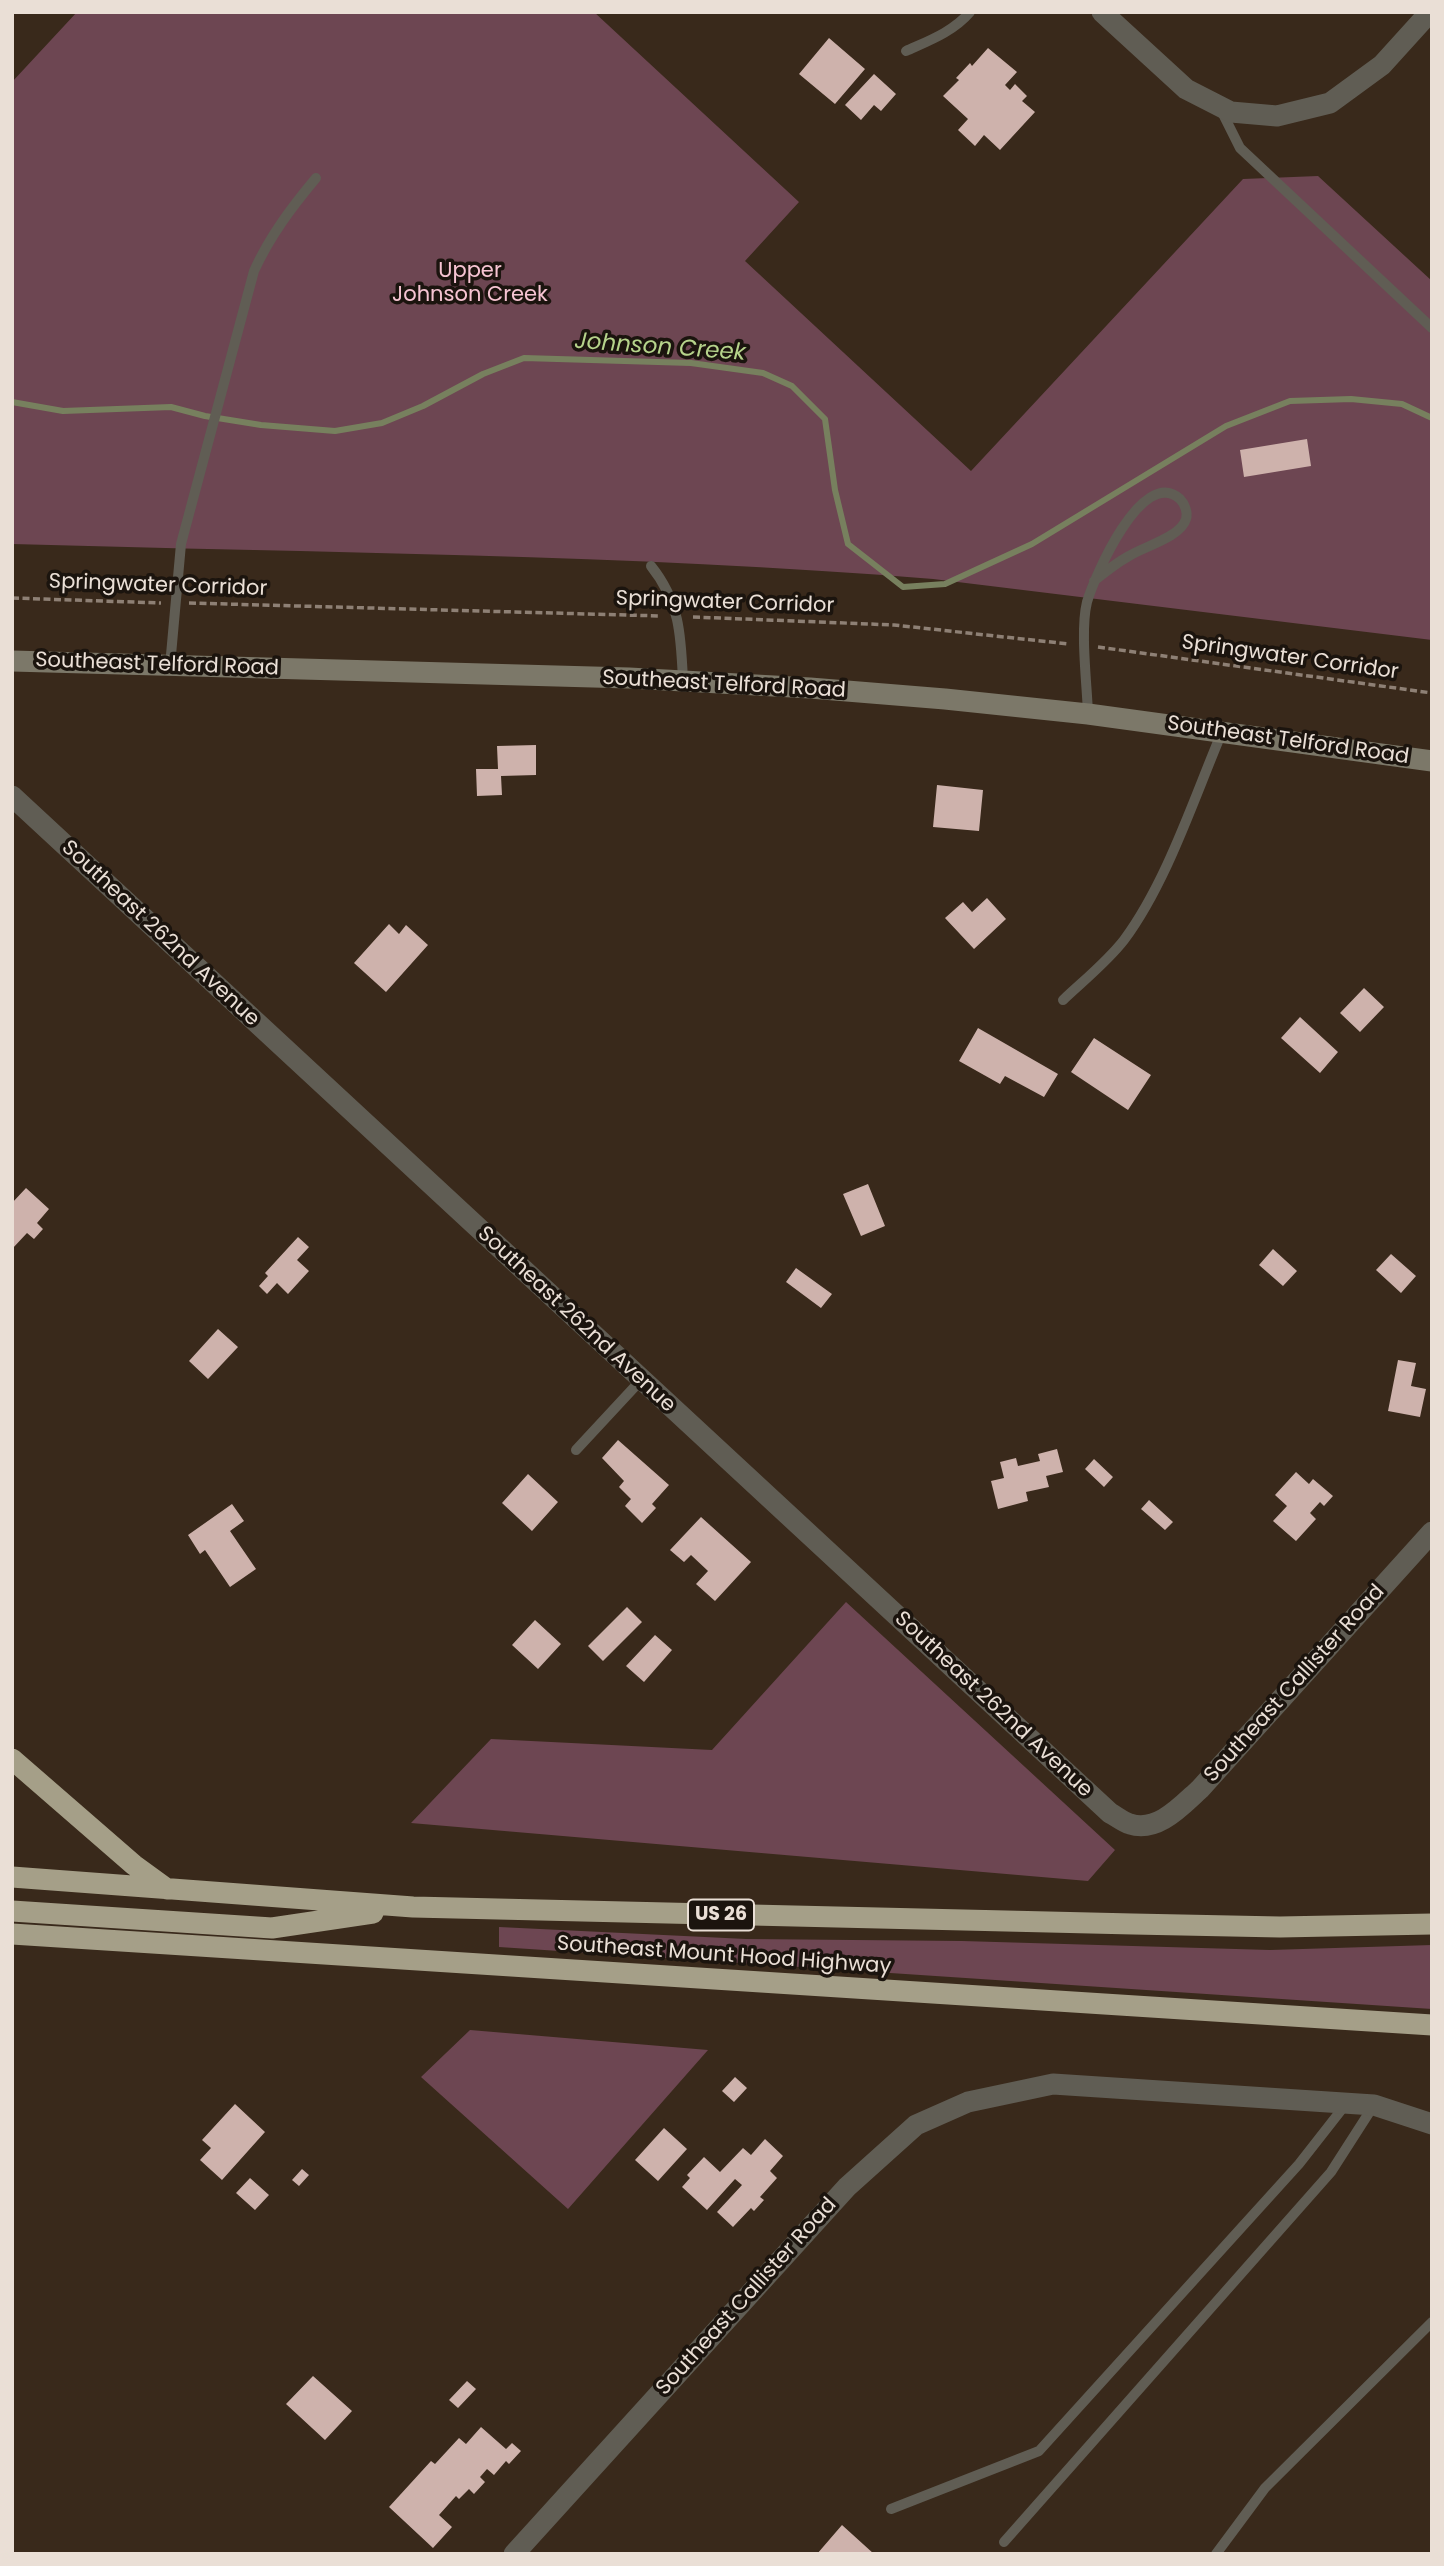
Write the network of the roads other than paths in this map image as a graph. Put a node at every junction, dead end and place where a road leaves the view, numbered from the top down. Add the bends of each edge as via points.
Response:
1 (970, 12) edge
2 (1102, 12) edge
3 (1430, 12) edge
4 (906, 51) dead end
5 (1219, 106) junction
6 (316, 178) dead end
7 (1432, 328) edge
8 (651, 566) dead end
9 (1094, 581) junction
10 (12, 661) edge
11 (170, 666) junction
12 (683, 681) junction
13 (1088, 714) junction
14 (1222, 732) junction
15 (1432, 761) edge
16 (12, 796) edge
17 (1063, 1000) dead end
18 (641, 1380) junction
19 (576, 1450) dead end
20 (1432, 1532) edge
21 (12, 1759) edge
22 (1150, 1824) joint
23 (12, 1877) edge
24 (169, 1890) junction
25 (413, 1907) junction
26 (12, 1911) edge
27 (1432, 1924) edge
28 (12, 1934) edge
29 (1432, 2025) edge
30 (1346, 2104) junction
31 (1374, 2105) junction
32 (1432, 2124) edge
33 (1432, 2322) edge
34 (891, 2509) dead end
35 (1004, 2542) dead end
36 (514, 2554) edge
37 (1216, 2554) edge

1 - 4 lane via 943,34
2 - 5 street via 1186,89
3 - 5 street via 1382,65 1330,103 1277,116 1231,112
5 - 7 lane via 1240,148
6 - 11 lane via 266,243 254,271 181,544
8 - 12 lane via 671,596 677,617
9 - 9 lane via 1130,555 1177,531 1186,519 1181,500 1161,494 1142,504 1124,524
9 - 13 lane via 1084,618
10 - 11 street, Southeast Telford Road
11 - 12 street, Southeast Telford Road
12 - 13 street, Southeast Telford Road
13 - 14 street, Southeast Telford Road
14 - 15 street, Southeast Telford Road
14 - 17 lane via 1141,914 1108,958
16 - 18 street, Southeast 262nd Avenue
18 - 19 lane
18 - 22 street, Southeast 262nd Avenue via 1110,1813 1132,1825
20 - 22 street, Southeast Callister Road via 1200,1789 1171,1816
21 - 24 highway
23 - 24 highway, Southeast Mount Hood Highway / US 26
24 - 25 highway, Southeast Mount Hood Highway / US 26
25 - 26 highway via 272,1928
25 - 27 highway, Southeast Mount Hood Highway / US 26 via 1240,1926
28 - 29 highway, Southeast Mount Hood Highway
30 - 31 street
30 - 34 lane via 1299,2164 1039,2451
30 - 36 street, Southeast Callister Road via 1053,2084 968,2102 916,2125 847,2187
31 - 32 street
31 - 35 lane via 1331,2172
33 - 37 lane via 1265,2488

